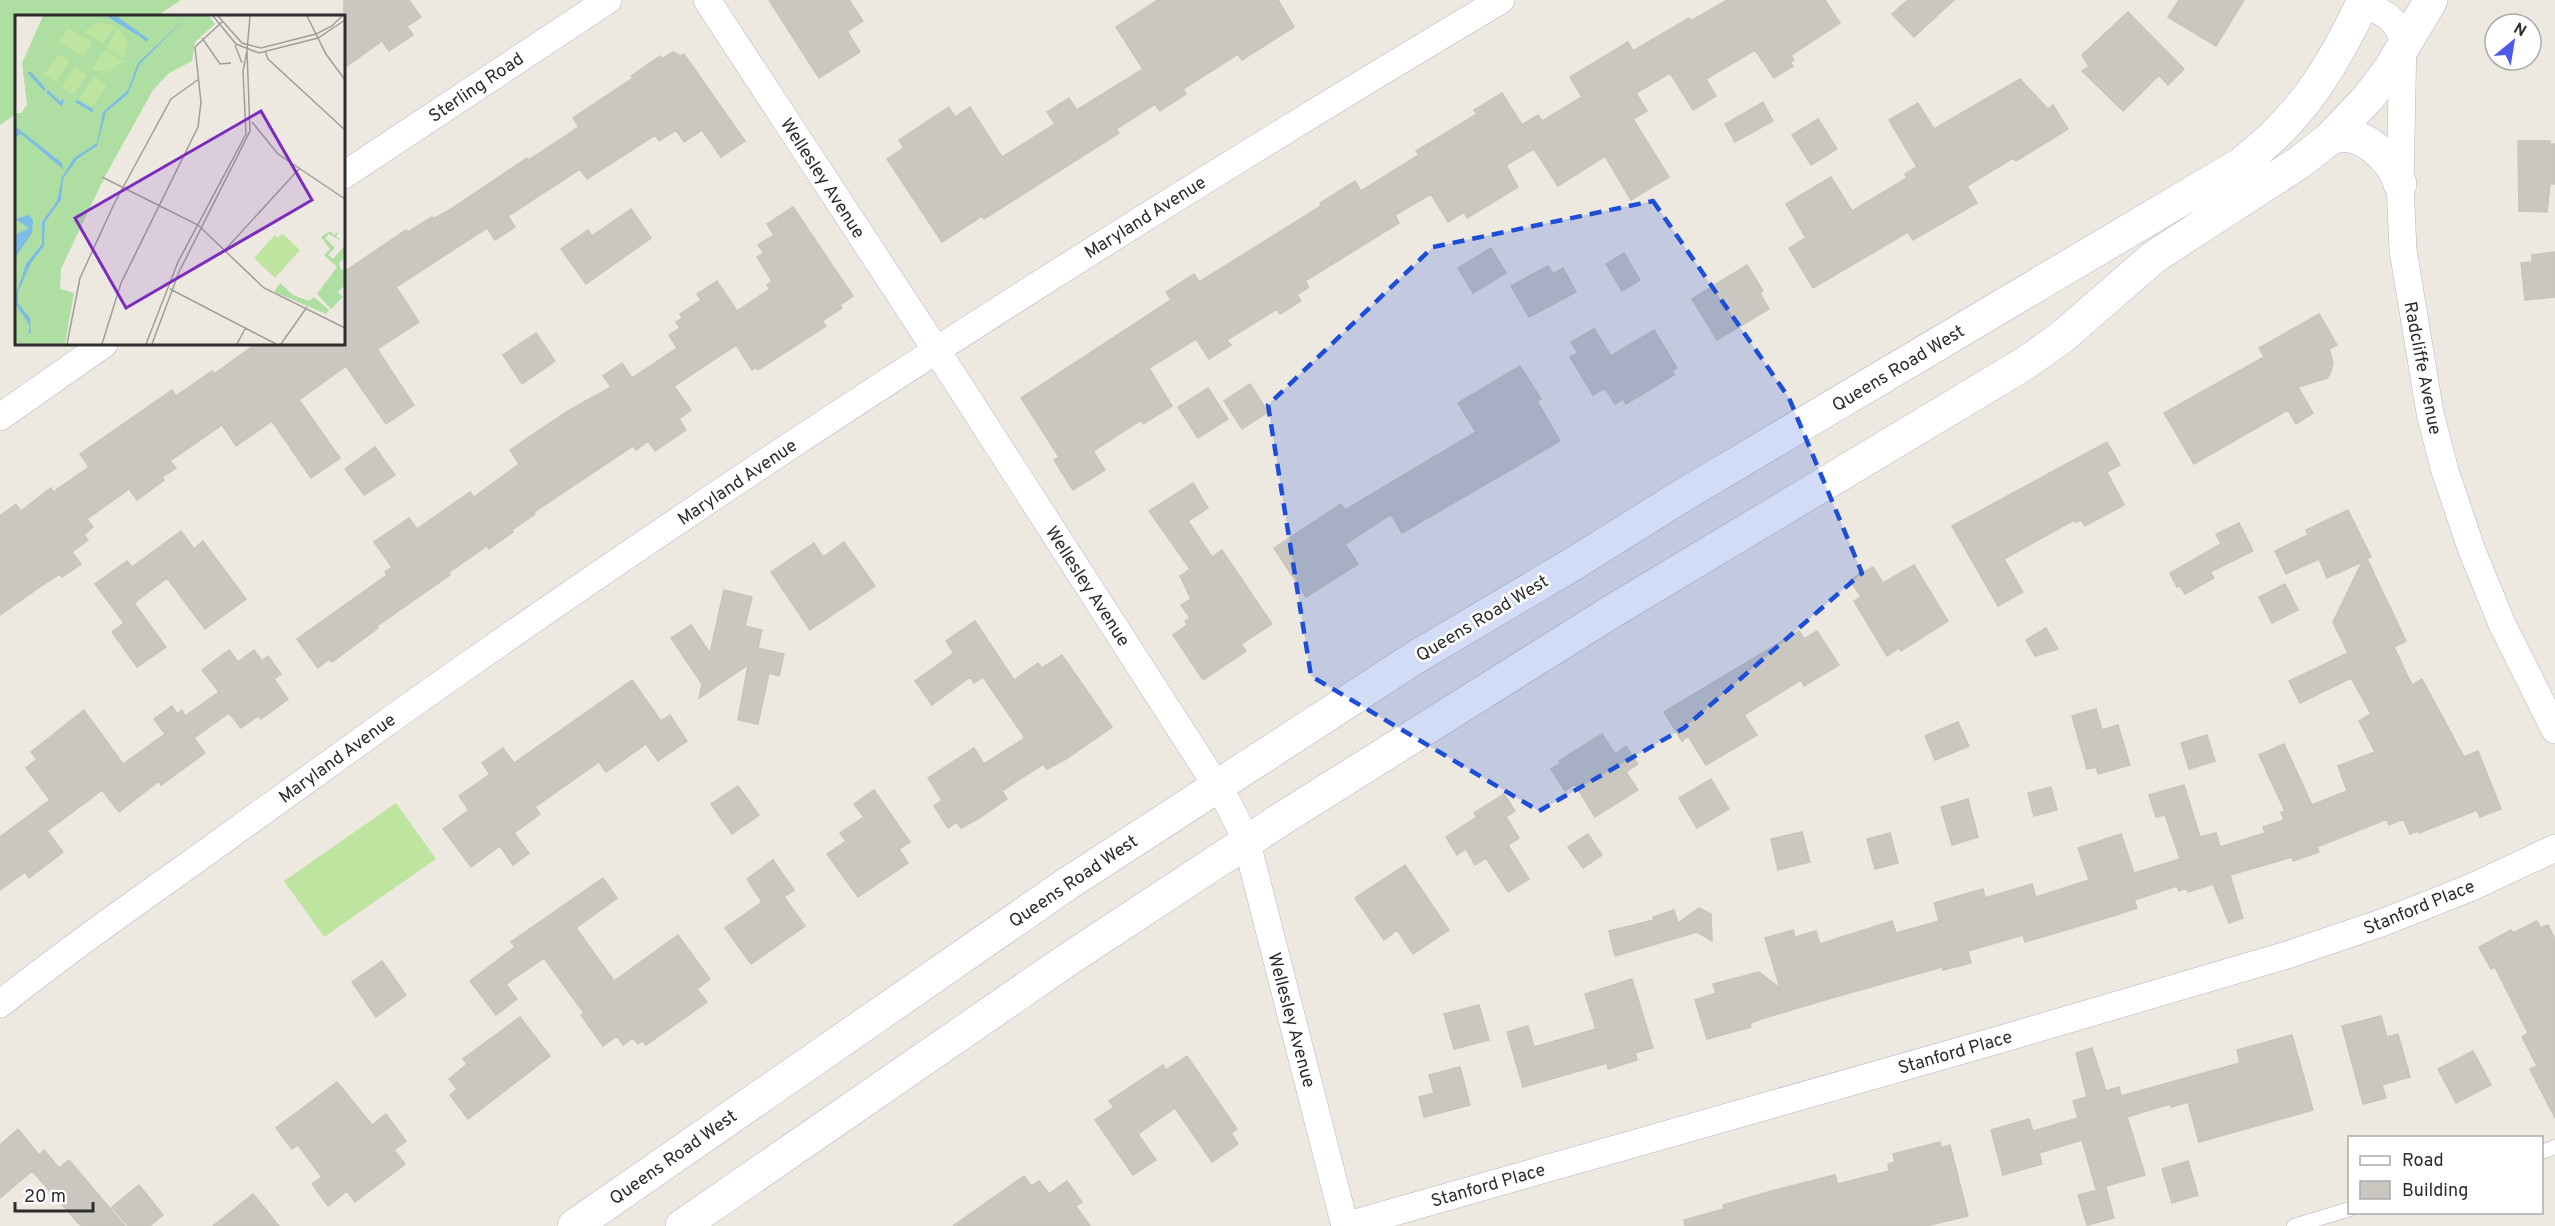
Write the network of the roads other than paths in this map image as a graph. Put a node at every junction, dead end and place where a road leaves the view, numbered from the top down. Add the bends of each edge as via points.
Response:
1 (608, 0) edge
2 (707, 0) edge
3 (1502, 0) edge
4 (2431, 0) edge
5 (2364, 1) edge
6 (2404, 49) junction
7 (2329, 139) junction
8 (345, 175) edge
9 (2400, 184) junction
10 (103, 345) edge
11 (936, 351) junction
12 (0, 417) edge
13 (2555, 730) edge
14 (1218, 786) junction
15 (1246, 842) junction
16 (2555, 848) edge
17 (0, 1004) edge
18 (2348, 1209) edge
19 (574, 1226) edge
20 (682, 1226) edge
21 (1345, 1226) edge
22 (2294, 1226) edge

1 - 8 street, Sterling Road
2 - 11 street, Wellesley Avenue
3 - 11 street, Maryland Avenue via 1302,119
4 - 6 street
5 - 6 street, Radcliffe Avenue via 2395,21
5 - 14 street, Queens Road West via 2333,61 2300,108 2277,135 2241,164 1680,496 1416,657
6 - 7 street via 2368,98
6 - 9 street, Radcliffe Avenue
7 - 9 street via 2352,137 2376,149 2393,166
7 - 15 street via 2154,257 2062,337 2024,364 1611,612
9 - 13 street, Radcliffe Avenue via 2406,275 2439,450 2471,548 2502,624
10 - 12 street
11 - 14 street, Wellesley Avenue
11 - 17 street, Maryland Avenue via 482,655
14 - 15 street, Wellesley Avenue
14 - 19 street, Queens Road West via 976,946
15 - 20 street via 1072,956
15 - 21 street, Wellesley Avenue
16 - 21 street, Stanford Place via 2384,922 2287,955
18 - 22 lane

